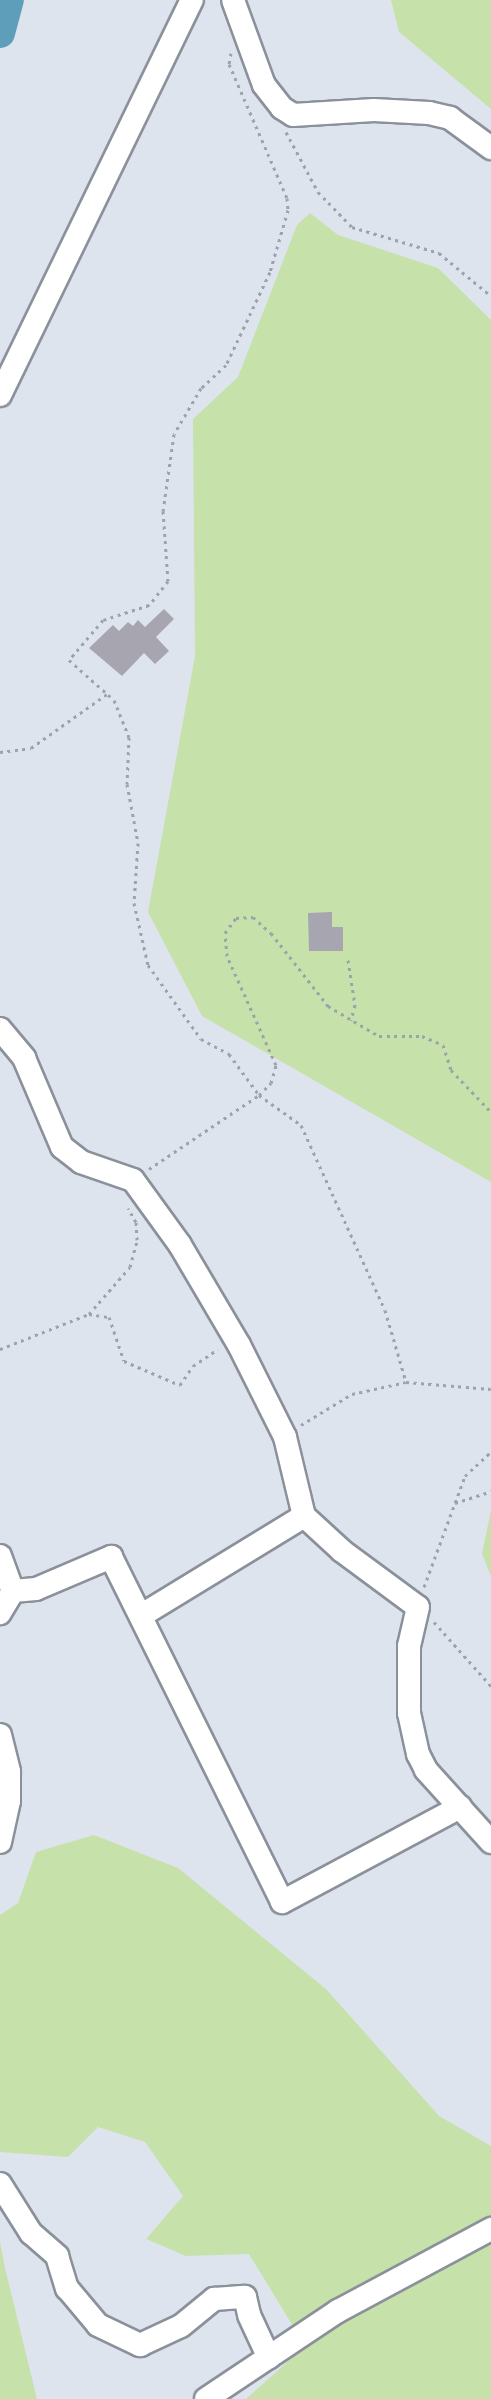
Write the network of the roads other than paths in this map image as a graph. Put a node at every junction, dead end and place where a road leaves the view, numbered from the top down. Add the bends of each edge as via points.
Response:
1 (192, 0) edge
2 (236, 10) edge
3 (491, 148) edge
4 (0, 395) edge
5 (0, 1029) edge
6 (304, 1516) junction
7 (0, 1556) edge
8 (13, 1591) junction
9 (0, 1613) edge
10 (142, 1615) junction
11 (0, 1735) edge
12 (460, 1807) junction
13 (0, 1842) edge
14 (491, 1842) edge
15 (0, 2184) edge
16 (491, 2229) edge
17 (269, 2358) junction
18 (206, 2399) edge

1 - 4 street
2 - 3 street via 264,85 282,108 293,115 374,110 429,113 450,118
5 - 6 street via 24,1058 62,1148 81,1162 136,1184 180,1245 235,1337 285,1437
6 - 10 street
6 - 12 street via 342,1551 418,1607 409,1646 409,1713 418,1754 426,1770
7 - 8 street
8 - 9 street
8 - 10 street via 36,1589 111,1557
10 - 12 street via 282,1902
11 - 13 street via 9,1772 9,1801
12 - 14 street
15 - 17 street via 31,2233 57,2256 67,2288 98,2325 140,2344 181,2326 214,2299 245,2297 252,2323
16 - 17 street via 338,2311
17 - 18 street

